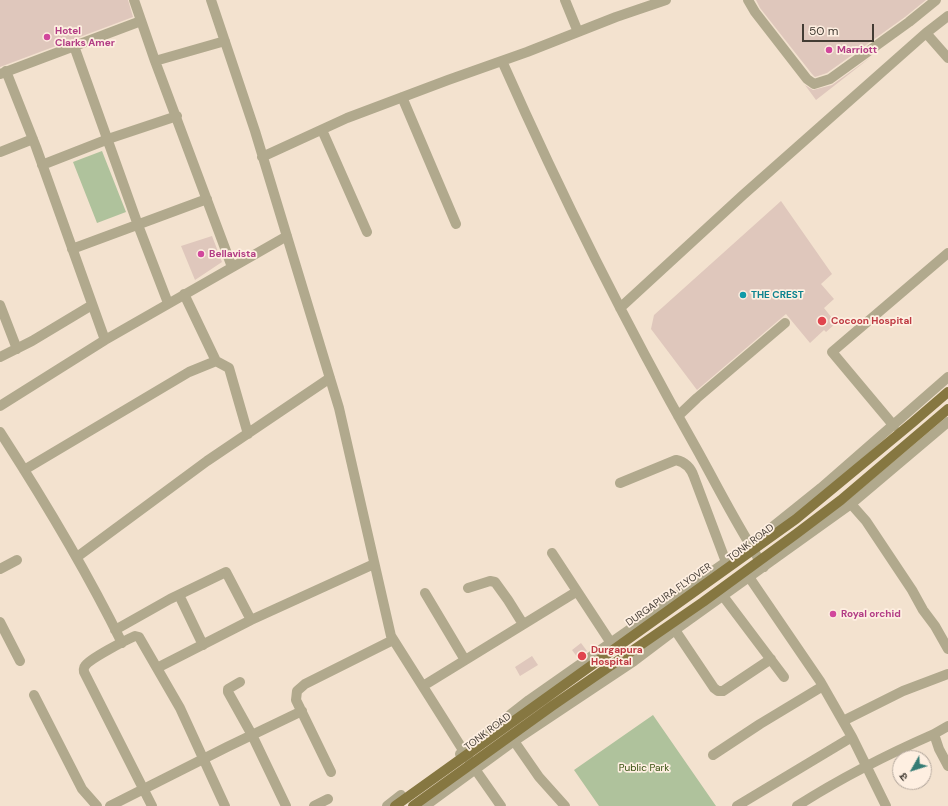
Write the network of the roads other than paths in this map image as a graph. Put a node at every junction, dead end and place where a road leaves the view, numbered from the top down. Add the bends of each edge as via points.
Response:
1 (134, 0) edge
2 (211, 0) edge
3 (564, 0) edge
4 (666, 0) edge
5 (748, 0) edge
6 (936, 0) edge
7 (948, 16) edge
8 (141, 21) junction
9 (578, 32) junction
10 (926, 33) junction
11 (225, 41) junction
12 (74, 46) junction
13 (948, 58) edge
14 (155, 61) junction
15 (502, 61) junction
16 (3, 73) edge
17 (402, 97) junction
18 (176, 116) junction
19 (322, 130) junction
20 (33, 139) junction
21 (107, 140) junction
22 (0, 152) edge
23 (262, 157) junction
24 (42, 165) junction
25 (207, 199) junction
26 (456, 224) dead end
27 (138, 225) junction
28 (367, 232) dead end
29 (286, 236) junction
30 (72, 249) junction
31 (948, 253) edge
32 (232, 267) junction
33 (184, 294) junction
34 (168, 303) junction
35 (0, 305) edge
36 (92, 305) junction
37 (620, 308) junction
38 (785, 323) dead end
39 (105, 340) junction
40 (17, 349) junction
41 (0, 357) edge
42 (216, 361) junction
43 (330, 378) junction
44 (948, 378) edge
45 (948, 392) edge
46 (0, 406) edge
47 (948, 409) edge
48 (678, 416) junction
49 (948, 422) edge
50 (894, 426) junction
51 (0, 432) edge
52 (248, 434) junction
53 (24, 470) junction
54 (620, 483) dead end
55 (851, 504) junction
56 (750, 545) junction
57 (552, 553) dead end
58 (77, 557) junction
59 (18, 560) dead end
60 (726, 562) junction
61 (374, 564) junction
62 (764, 567) junction
63 (0, 569) edge
64 (749, 577) junction
65 (468, 588) dead end
66 (576, 592) junction
67 (425, 593) dead end
68 (179, 595) junction
69 (723, 596) junction
70 (251, 620) junction
71 (0, 622) edge
72 (522, 624) junction
73 (115, 630) junction
74 (675, 630) junction
75 (393, 640) junction
76 (4, 641) edge
77 (122, 643) junction
78 (611, 644) junction
79 (203, 645) junction
80 (948, 649) edge
81 (771, 659) junction
82 (465, 660) junction
83 (20, 661) dead end
84 (157, 668) junction
85 (948, 674) edge
86 (784, 677) dead end
87 (240, 682) dead end
88 (423, 686) junction
89 (823, 686) junction
90 (34, 695) dead end
91 (302, 711) junction
92 (843, 721) junction
93 (948, 726) edge
94 (934, 734) junction
95 (252, 735) junction
96 (852, 737) junction
97 (514, 741) junction
98 (464, 751) junction
99 (713, 755) dead end
100 (204, 758) junction
101 (866, 766) junction
102 (948, 766) edge
103 (475, 769) junction
104 (331, 772) dead end
105 (144, 789) junction
106 (328, 799) dead end
107 (97, 806) edge
108 (110, 806) edge
109 (152, 806) edge
110 (225, 806) edge
111 (286, 806) edge
112 (314, 806) edge
113 (387, 806) edge
114 (395, 806) edge
115 (413, 806) edge
116 (425, 806) edge
117 (501, 806) edge
118 (565, 806) edge
119 (737, 806) edge
120 (797, 806) edge
121 (886, 806) edge

1 - 8 street
2 - 11 street
3 - 9 street
4 - 9 street
5 - 6 street via 807,79 814,84 830,80
7 - 10 street
8 - 12 street
8 - 14 street
9 - 15 street
10 - 13 street
10 - 37 street
11 - 14 street
11 - 23 street
12 - 16 street
12 - 21 street
14 - 18 street
15 - 17 street
15 - 37 street via 540,147
16 - 20 street
17 - 19 street
17 - 26 street
18 - 21 street
18 - 25 street
19 - 23 street
19 - 28 street
20 - 22 street
20 - 24 street
21 - 24 street
21 - 27 street
23 - 29 street
24 - 30 street
25 - 27 street
25 - 32 street
27 - 30 street
27 - 34 street
29 - 32 street
29 - 43 street
30 - 36 street
31 - 50 street via 832,352
32 - 33 street
33 - 34 street
33 - 42 street
34 - 39 street
35 - 40 street
36 - 39 street
36 - 40 street
37 - 48 street
38 - 48 street
39 - 46 street
40 - 41 street
42 - 52 street via 228,368
42 - 53 street via 189,372
43 - 52 street
43 - 61 street
44 - 50 street, TONK ROAD
45 - 114 main road, DURGAPURA FLYOVER via 796,519
47 - 115 main road via 841,500 796,534 704,602 552,706
48 - 56 street
49 - 55 street
50 - 56 street, TONK ROAD
51 - 53 street
52 - 58 street via 207,461
53 - 58 street
54 - 60 street via 676,460 682,461 693,472
55 - 62 street
55 - 80 street via 912,590
56 - 60 street, TONK ROAD
56 - 62 street
57 - 66 street
58 - 73 street
59 - 63 street
60 - 78 street, TONK ROAD
61 - 70 street
61 - 75 street
62 - 64 street
64 - 69 street
64 - 89 street
65 - 72 street via 490,581 495,582
66 - 72 street
66 - 78 street
67 - 82 street
68 - 70 street via 226,572
68 - 73 street
68 - 79 street
69 - 74 street
69 - 81 street
70 - 79 street
71 - 76 street
72 - 82 street
73 - 77 street
74 - 81 street via 718,691 723,691
74 - 97 street
75 - 88 street
75 - 91 street via 306,684 297,692 296,700
76 - 83 street
77 - 84 street via 135,636 139,637
77 - 105 street via 85,664 84,672
78 - 98 street, TONK ROAD via 529,700
79 - 84 street
81 - 86 street
82 - 88 street
84 - 100 street
85 - 92 street via 903,691
87 - 95 street via 228,691
88 - 98 street
89 - 92 street
89 - 99 street
90 - 107 street via 82,789
91 - 95 street
91 - 104 street
92 - 96 street
93 - 94 street
94 - 101 street
94 - 102 street
95 - 100 street
95 - 111 street
96 - 101 street
96 - 119 street
97 - 103 street
97 - 118 street
98 - 103 street
98 - 113 street, TONK ROAD
100 - 105 street
100 - 110 street
101 - 120 street
101 - 121 street
103 - 116 street
103 - 117 street
105 - 108 street
105 - 109 street
106 - 112 street

